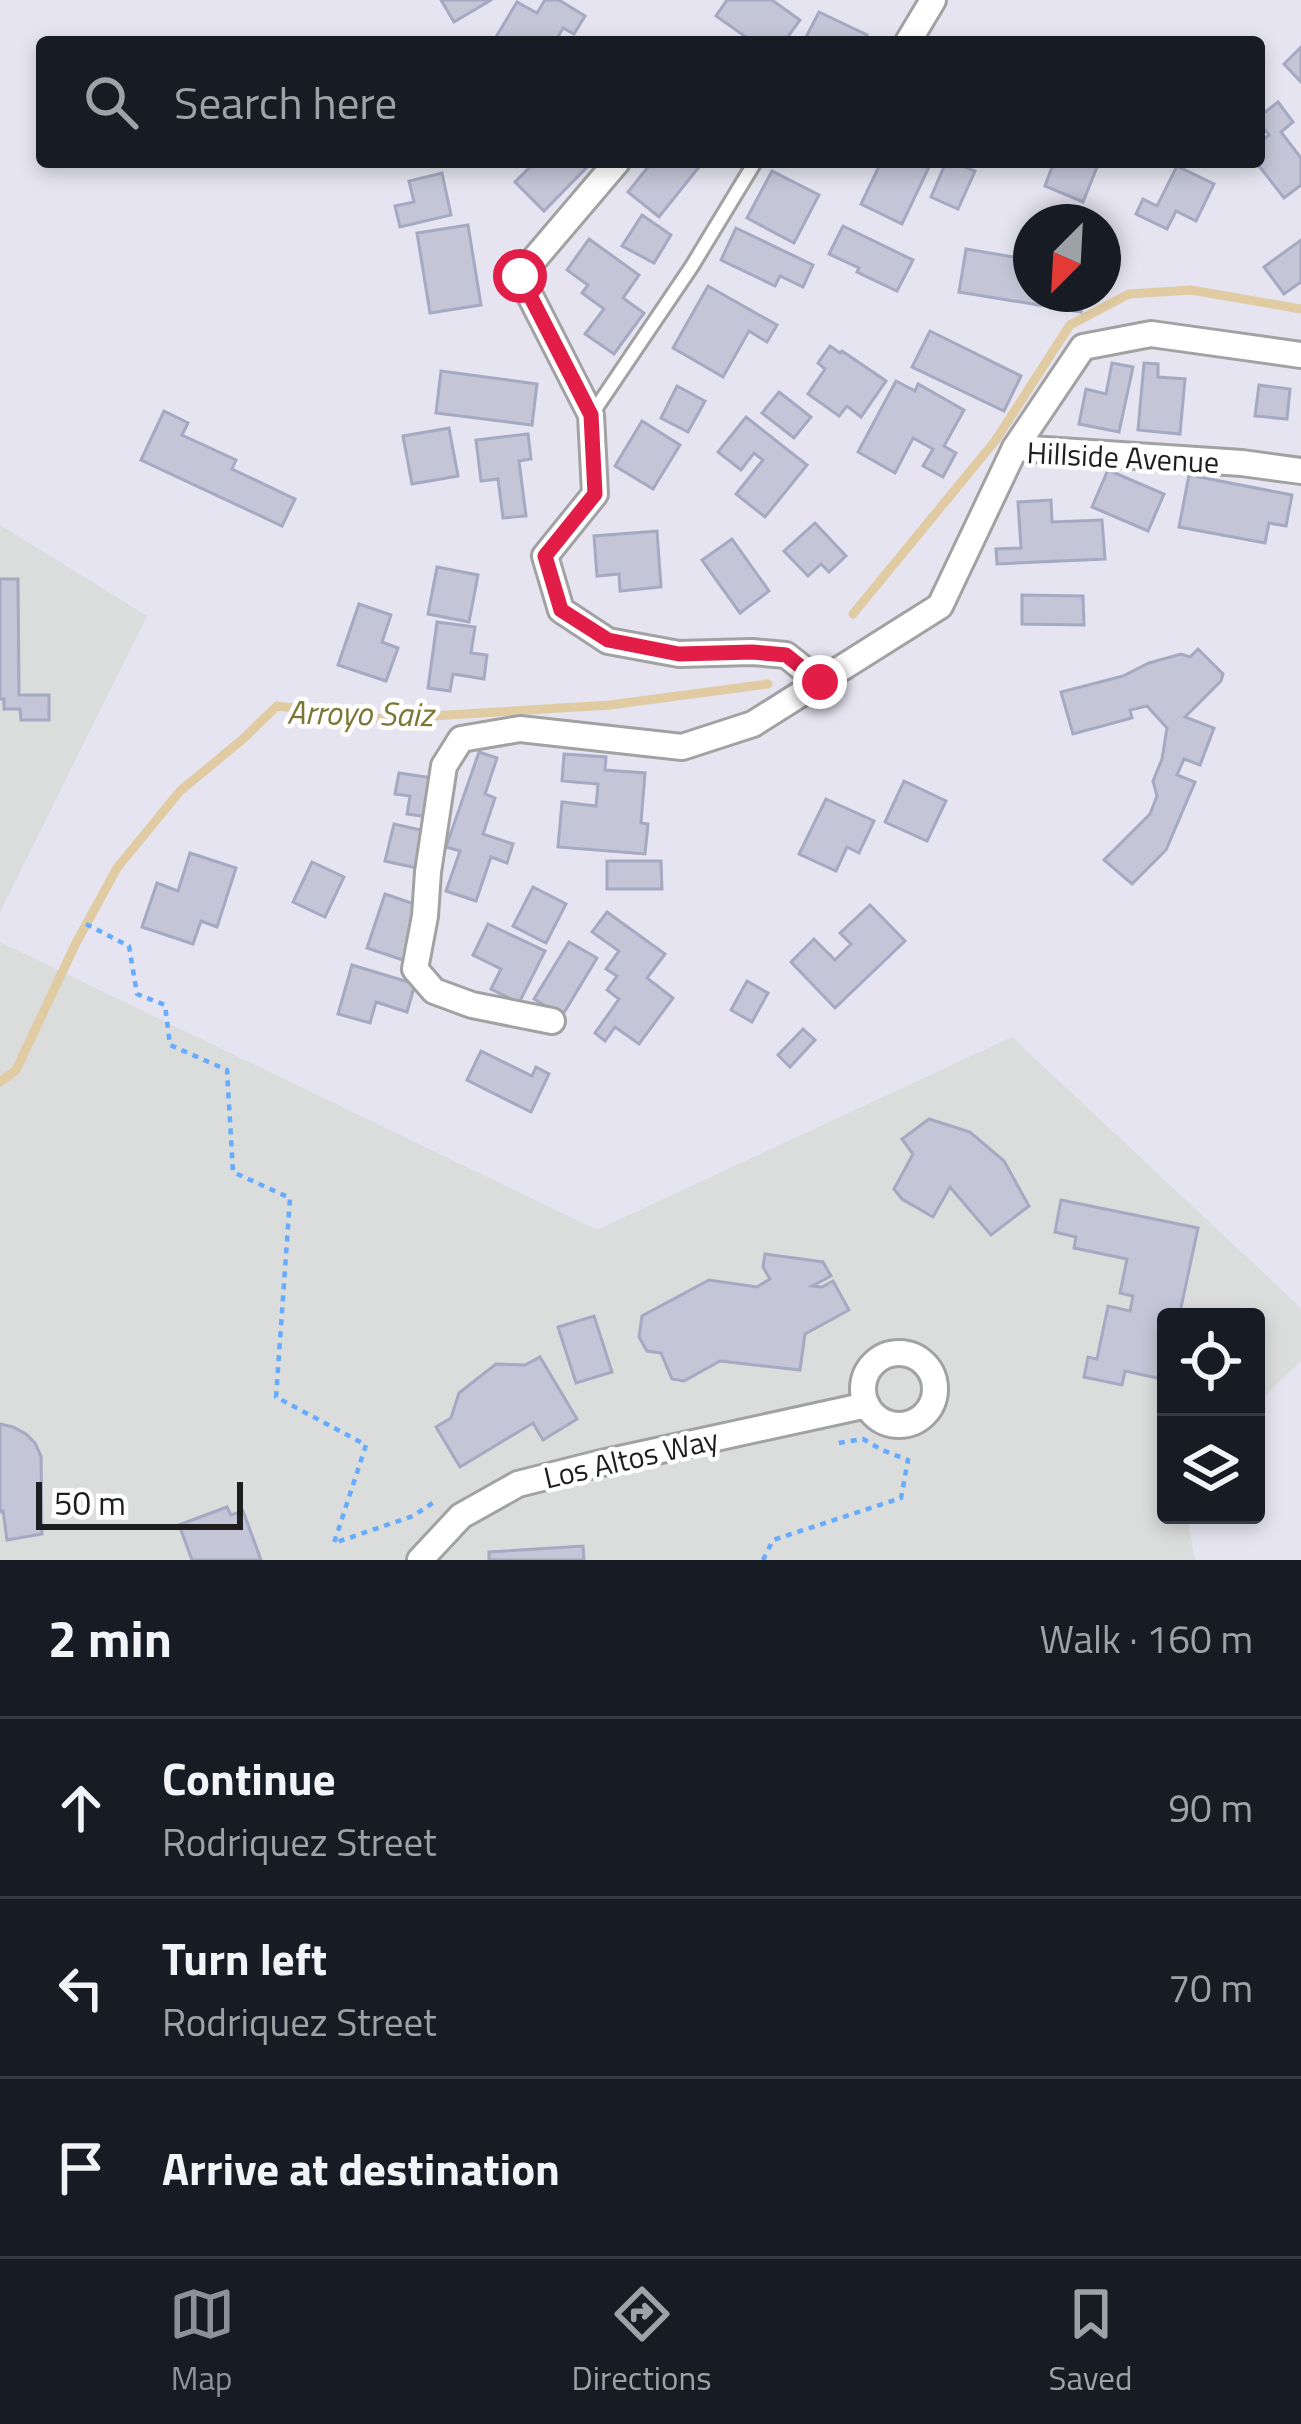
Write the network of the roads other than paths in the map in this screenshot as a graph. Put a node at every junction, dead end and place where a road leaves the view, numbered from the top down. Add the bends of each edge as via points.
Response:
1 (933, 0) edge
2 (912, 36) edge
3 (612, 168) edge
4 (751, 168) edge
5 (1301, 355) edge
6 (591, 415) junction
7 (1015, 448) junction
8 (1301, 471) edge
9 (820, 682) junction
10 (552, 1021) dead end
11 (867, 1405) dead end
12 (420, 1560) edge

1 - 2 street
3 - 6 street via 520,276
4 - 6 lane
5 - 7 street via 1151,334 1083,347
6 - 9 street via 595,494 545,556 561,610 608,640 679,654 786,655
7 - 8 street, Hillside Avenue
7 - 9 street, Hillside Avenue via 940,606
9 - 10 street, Hillside Avenue via 753,724 682,747 520,729 461,739 444,766 415,969 434,991 472,1006
11 - 12 street, Los Altos Way via 518,1484 460,1516

